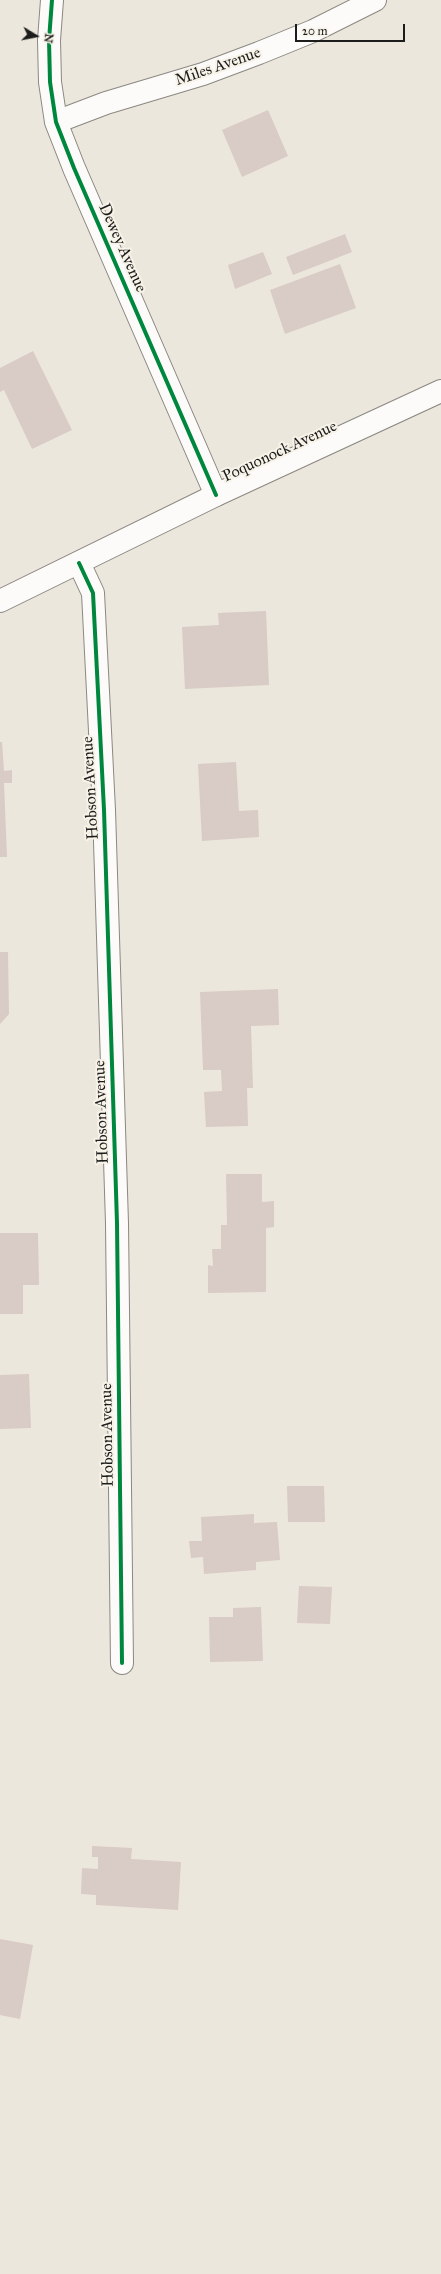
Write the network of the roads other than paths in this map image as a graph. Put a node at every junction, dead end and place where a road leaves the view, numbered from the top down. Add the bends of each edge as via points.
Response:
1 (52, 0) edge
2 (375, 0) edge
3 (56, 122) junction
4 (441, 391) edge
5 (216, 495) junction
6 (79, 563) junction
7 (0, 601) edge
8 (122, 1663) dead end

1 - 3 street, Dewey Avenue via 49,40 50,82
2 - 3 street, Miles Avenue via 313,31 252,56 203,74 106,102
3 - 5 street, Dewey Avenue
4 - 5 street, Poquonock Avenue
5 - 6 street, Poquonock Avenue
6 - 7 street, Poquonock Avenue
6 - 8 street, Hobson Avenue via 94,593 104,810 118,1223

